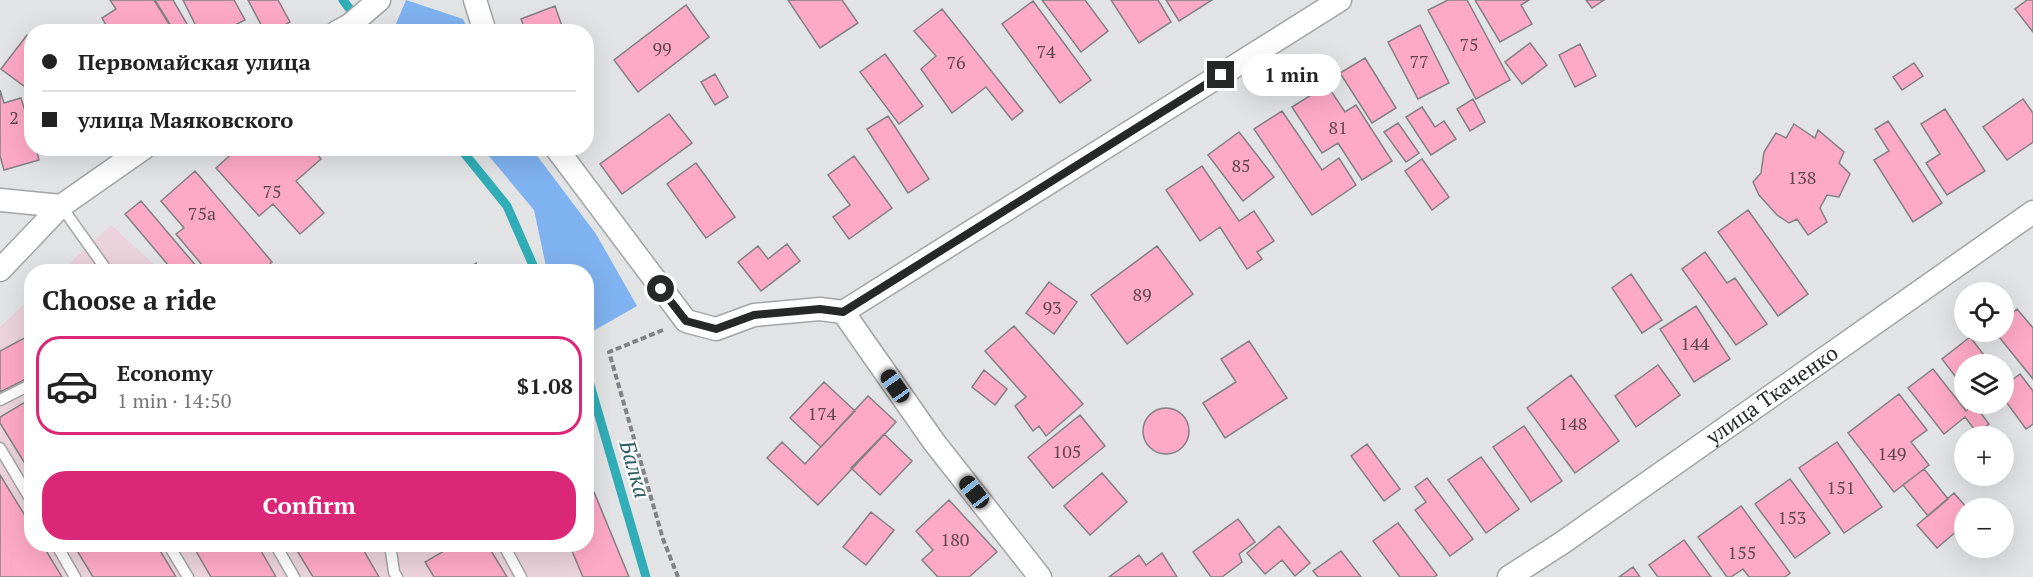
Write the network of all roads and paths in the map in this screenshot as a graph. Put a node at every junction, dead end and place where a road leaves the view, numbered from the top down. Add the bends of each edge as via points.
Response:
1 (379, 0) edge
2 (475, 0) edge
3 (1340, 0) edge
4 (351, 24) edge
5 (482, 24) edge
6 (133, 156) edge
7 (562, 156) edge
8 (0, 200) edge
9 (61, 206) junction
10 (2033, 212) edge
11 (102, 264) edge
12 (0, 270) edge
13 (843, 312) junction
14 (686, 321) junction
15 (24, 388) edge
16 (0, 400) edge
17 (0, 448) edge
18 (24, 488) edge
19 (61, 552) edge
20 (173, 552) edge
21 (280, 552) edge
22 (391, 552) edge
23 (507, 552) edge
24 (75, 577) edge
25 (188, 577) edge
26 (294, 577) edge
27 (397, 577) edge
28 (521, 577) edge
29 (678, 577) edge
30 (1040, 577) edge
31 (1509, 577) edge

1 - 4 street
2 - 5 street
3 - 13 street
6 - 9 street
7 - 14 street
8 - 9 street
9 - 11 lane
9 - 12 street
10 - 31 street, улица Ткаченко via 1572,537
13 - 14 street via 820,309 754,315 716,329
13 - 30 street via 934,442
14 - 29 path via 609,352 663,539
15 - 16 lane
17 - 18 lane
19 - 24 lane
20 - 25 lane
21 - 26 lane
22 - 27 lane
23 - 28 lane

